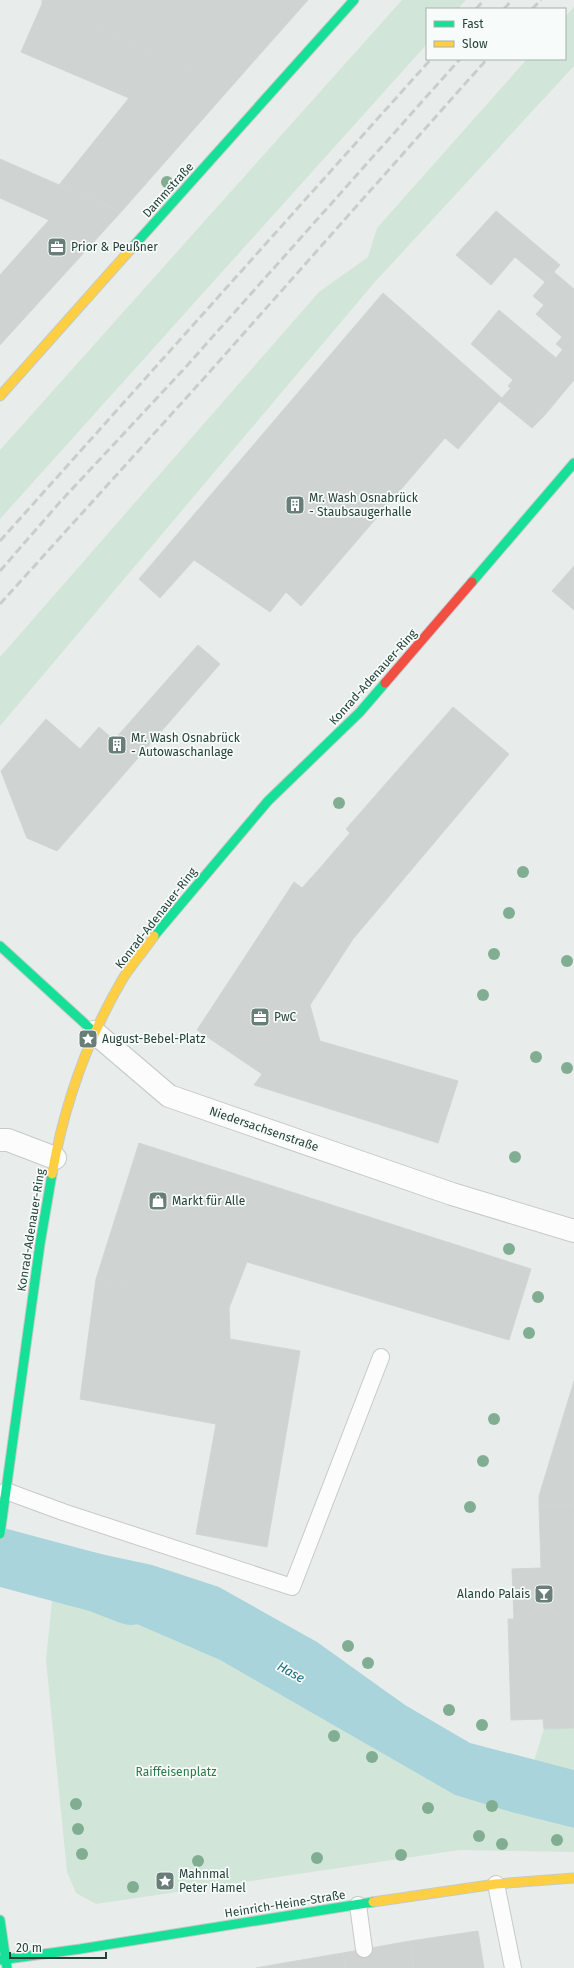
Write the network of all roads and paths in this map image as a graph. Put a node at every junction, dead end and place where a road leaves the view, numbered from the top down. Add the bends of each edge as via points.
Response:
1 (354, 0) edge
2 (0, 396) edge
3 (574, 463) edge
4 (0, 946) edge
5 (94, 1032) junction
6 (0, 1140) edge
7 (55, 1158) junction
8 (574, 1231) edge
9 (380, 1357) dead end
10 (6, 1491) junction
11 (0, 1534) edge
12 (574, 1878) edge
13 (496, 1884) junction
14 (358, 1905) junction
15 (0, 1920) edge
16 (364, 1949) dead end
17 (4, 1962) edge
18 (513, 1968) edge

1 - 2 main road, Dammstraße
3 - 5 main road, Konrad-Adenauer-Ring via 360,712 268,801 160,929 123,979
4 - 5 main road, Niedersachsenstraße
5 - 7 main road, Konrad-Adenauer-Ring via 76,1078
5 - 8 street, Niedersachsenstraße via 169,1096 452,1194
6 - 7 street via 8,1140
7 - 10 main road, Konrad-Adenauer-Ring via 40,1244
9 - 10 lane via 292,1587
10 - 11 main road, Konrad-Adenauer-Ring
12 - 13 main road, Heinrich-Heine-Straße
13 - 14 main road, Heinrich-Heine-Straße
13 - 18 lane
14 - 16 lane
14 - 17 main road, Heinrich-Heine-Straße
15 - 17 main road

